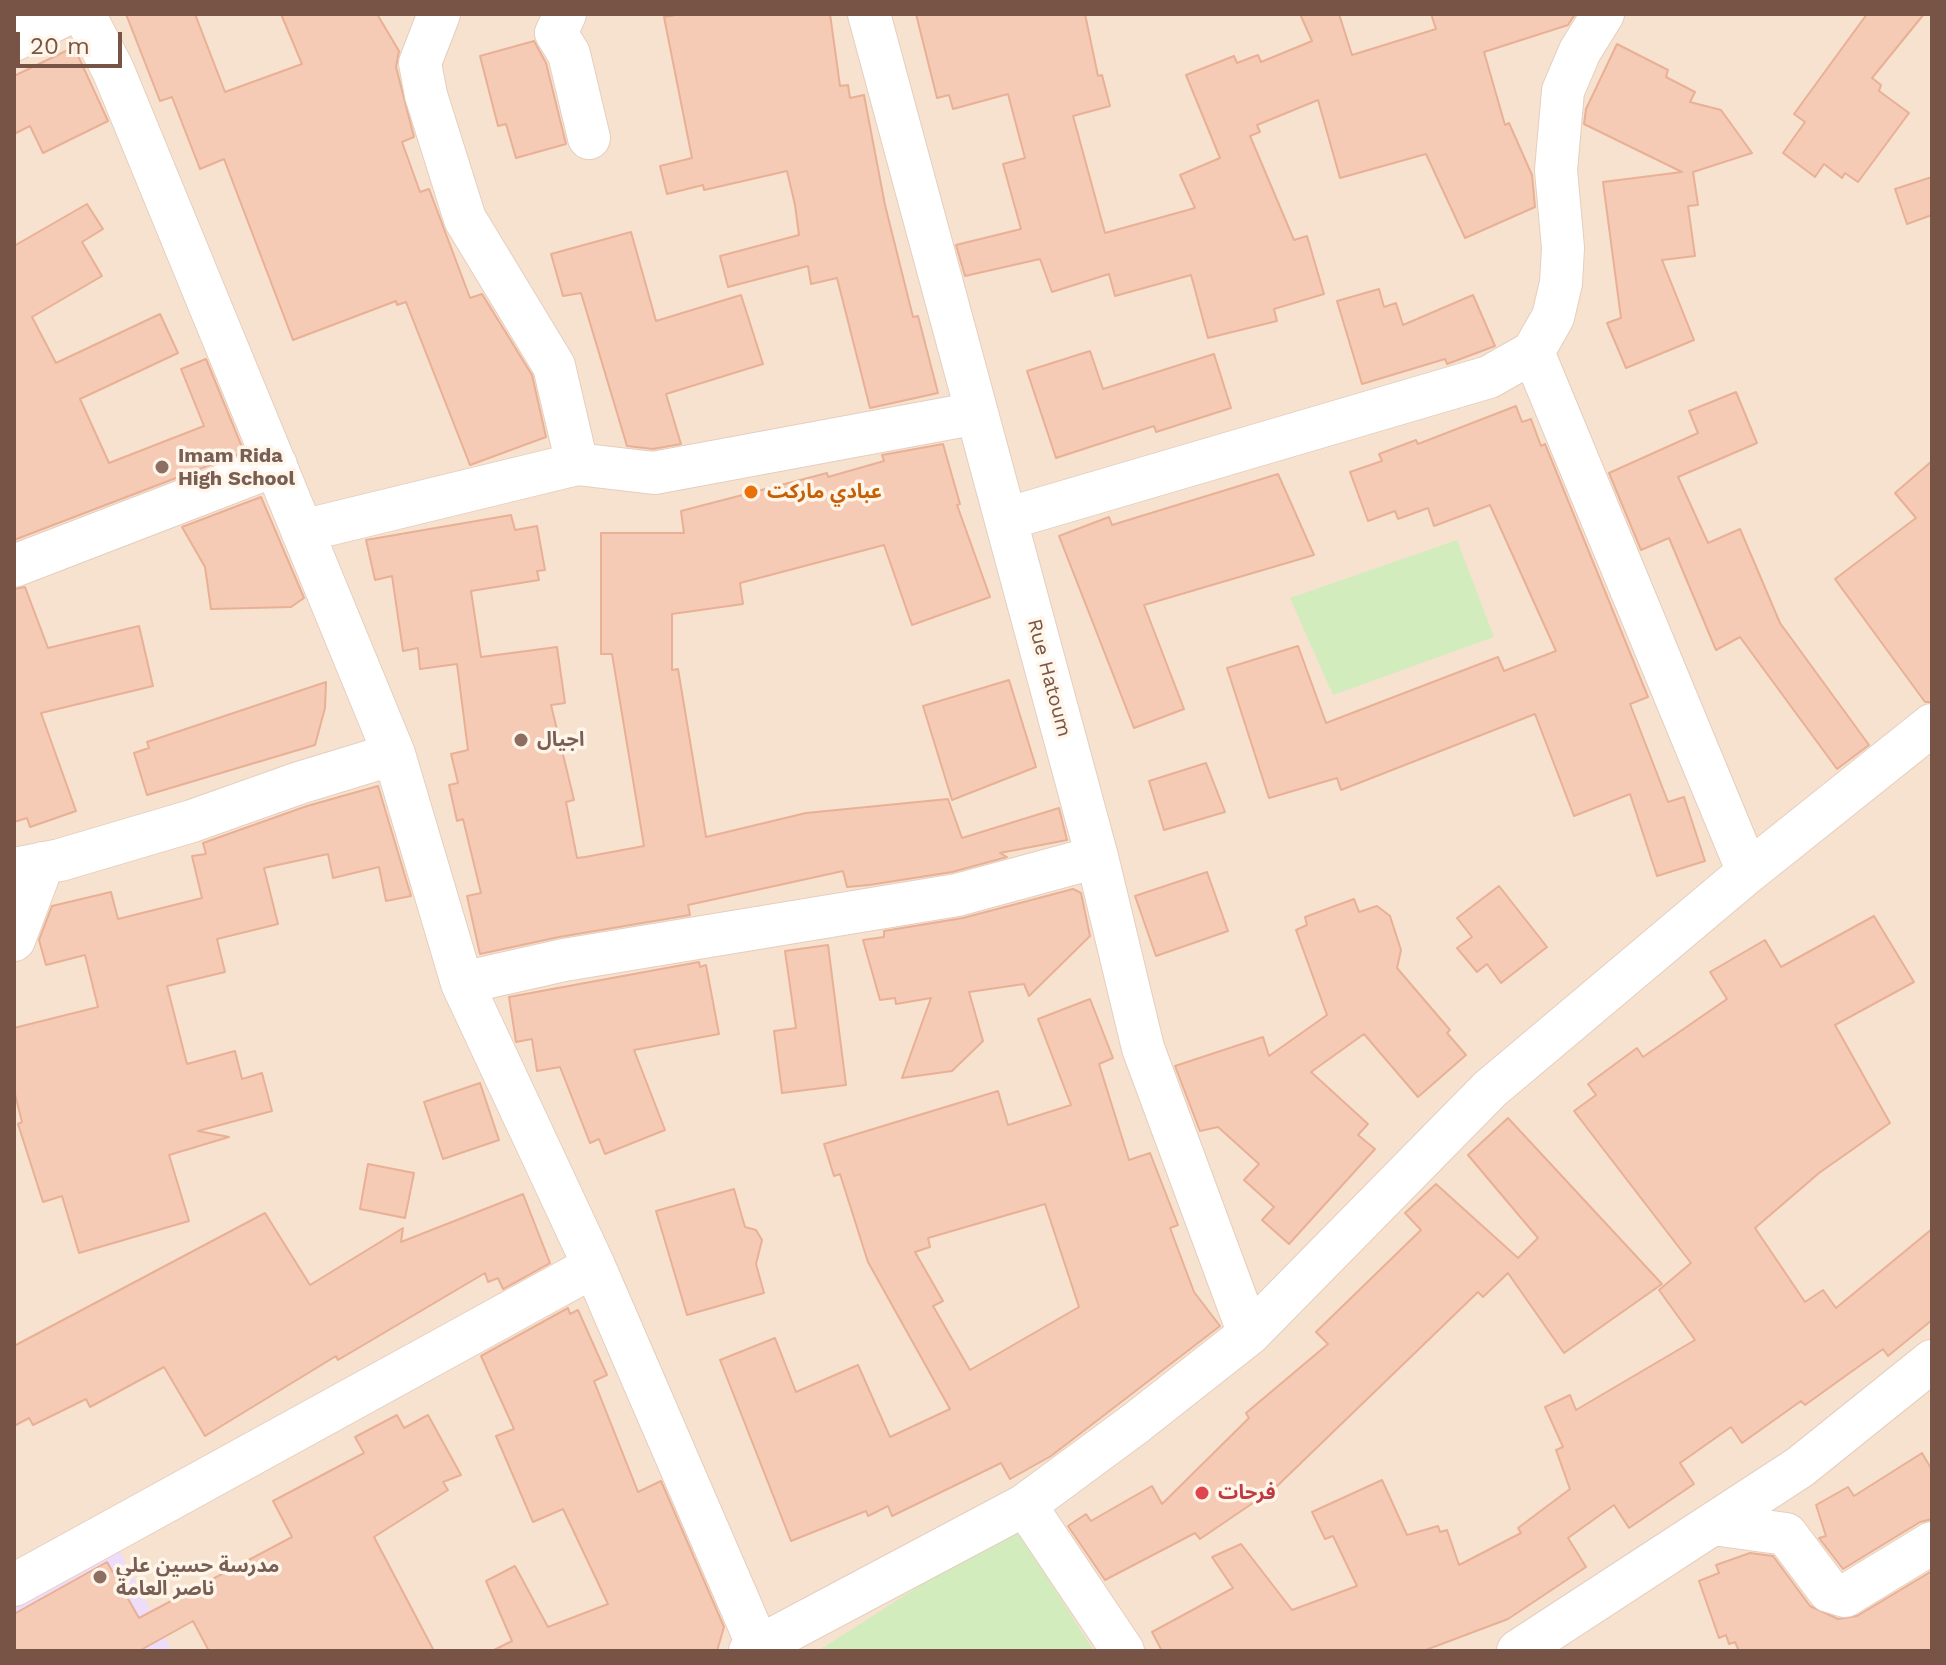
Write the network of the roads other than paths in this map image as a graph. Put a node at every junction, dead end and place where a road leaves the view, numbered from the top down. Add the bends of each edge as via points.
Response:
1 (67, 14) edge
2 (84, 14) edge
3 (439, 14) edge
4 (565, 14) edge
5 (869, 14) edge
6 (1603, 14) edge
7 (14, 40) edge
8 (589, 138) dead end
9 (1533, 352) junction
10 (977, 413) junction
11 (577, 464) junction
12 (276, 465) junction
13 (1006, 519) junction
14 (302, 531) junction
15 (14, 566) edge
16 (1932, 725) edge
17 (394, 754) junction
18 (1097, 857) junction
19 (29, 866) edge
20 (1748, 872) junction
21 (14, 940) edge
22 (462, 983) junction
23 (594, 1266) junction
24 (1249, 1334) junction
25 (1932, 1361) edge
26 (1025, 1505) junction
27 (1713, 1524) junction
28 (1932, 1543) edge
29 (14, 1585) edge
30 (754, 1648) edge
31 (1123, 1651) edge
32 (1518, 1651) edge

1 - 7 street
2 - 12 street via 113,70
3 - 11 street via 420,63 426,95 465,219 554,366
4 - 8 street via 556,33 569,54
5 - 10 street, Rue Hatoum
6 - 9 street via 1563,91 1556,170 1561,283 1553,317
9 - 13 street via 1489,377
9 - 20 street
10 - 11 street via 654,473
10 - 13 street, Rue Hatoum
11 - 14 street
12 - 14 street
12 - 15 street
13 - 18 street, Rue Hatoum
14 - 17 street
16 - 20 street
17 - 19 street via 192,821
17 - 22 street
18 - 22 street via 957,895 564,960
18 - 24 street, Rue Hatoum via 1143,1048
19 - 21 street
20 - 24 street via 1490,1089
22 - 23 street
23 - 29 street
23 - 30 street
24 - 26 street
25 - 27 street via 1800,1467
26 - 30 street
26 - 31 street
27 - 28 street via 1786,1534 1829,1591 1845,1596
27 - 32 street

